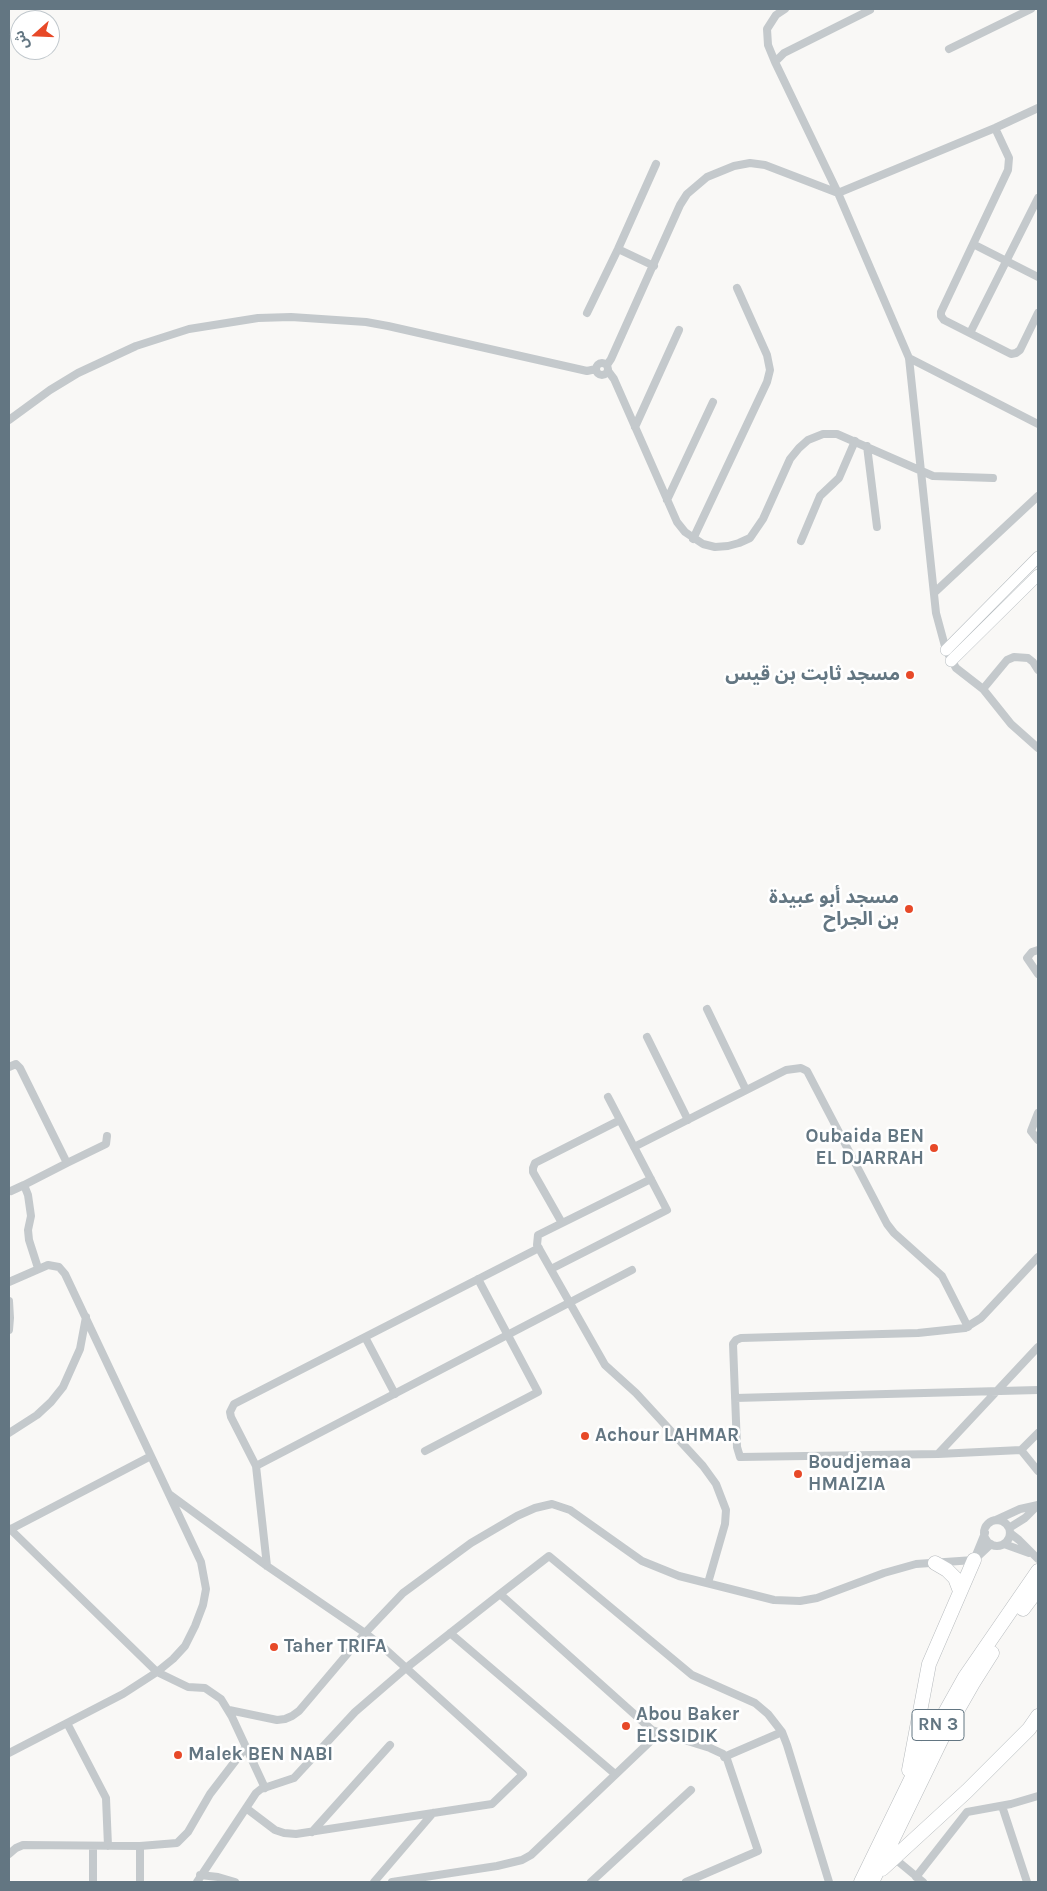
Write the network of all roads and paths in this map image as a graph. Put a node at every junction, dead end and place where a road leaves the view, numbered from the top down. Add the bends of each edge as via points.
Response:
1 (785, 9) edge
2 (1031, 9) edge
3 (870, 10) edge
4 (950, 48) dead end
5 (775, 62) junction
6 (1038, 108) edge
7 (995, 128) junction
8 (656, 164) dead end
9 (838, 193) junction
10 (1038, 198) edge
11 (973, 244) junction
12 (618, 250) junction
13 (1007, 261) junction
14 (654, 266) junction
15 (1038, 277) edge
16 (737, 288) dead end
17 (587, 313) dead end
18 (1038, 313) edge
19 (679, 330) dead end
20 (970, 333) junction
21 (909, 358) junction
22 (607, 368) junction
23 (713, 402) dead end
24 (9, 420) edge
25 (1038, 424) edge
26 (635, 427) junction
27 (855, 442) junction
28 (866, 446) junction
29 (921, 472) junction
30 (993, 478) dead end
31 (1038, 496) edge
32 (667, 500) junction
33 (877, 527) dead end
34 (693, 539) junction
35 (801, 540) dead end
36 (1038, 557) edge
37 (1038, 574) edge
38 (935, 592) junction
39 (946, 650) junction
40 (951, 661) junction
41 (1038, 670) edge
42 (983, 688) junction
43 (1038, 748) edge
44 (1038, 950) edge
45 (1038, 974) edge
46 (707, 1009) dead end
47 (647, 1037) dead end
48 (9, 1067) edge
49 (746, 1090) junction
50 (608, 1097) dead end
51 (1038, 1113) edge
52 (620, 1120) junction
53 (688, 1120) junction
54 (107, 1136) dead end
55 (1038, 1140) edge
56 (634, 1148) junction
57 (67, 1163) junction
58 (651, 1179) junction
59 (24, 1185) junction
60 (10, 1191) dead end
61 (562, 1223) junction
62 (539, 1248) junction
63 (1038, 1258) edge
64 (38, 1268) junction
65 (552, 1269) junction
66 (632, 1270) dead end
67 (478, 1279) junction
68 (9, 1282) edge
69 (9, 1301) edge
70 (569, 1303) junction
71 (86, 1318) junction
72 (968, 1327) junction
73 (9, 1330) edge
74 (508, 1335) junction
75 (365, 1337) junction
76 (1038, 1347) edge
77 (998, 1390) junction
78 (1038, 1390) edge
79 (395, 1394) junction
80 (735, 1398) junction
81 (9, 1433) edge
82 (1038, 1433) edge
83 (1021, 1450) junction
84 (425, 1451) dead end
85 (938, 1454) junction
86 (151, 1456) junction
87 (256, 1466) junction
88 (1038, 1471) edge
89 (169, 1494) junction
90 (1038, 1505) edge
91 (995, 1520) junction
92 (9, 1529) edge
93 (1010, 1530) junction
94 (984, 1533) junction
95 (991, 1544) junction
96 (1004, 1544) junction
97 (1031, 1554) junction
98 (1038, 1559) edge
99 (974, 1560) junction
100 (935, 1563) junction
101 (268, 1566) junction
102 (1037, 1579) edge
103 (708, 1583) junction
104 (960, 1591) junction
105 (500, 1594) junction
106 (365, 1633) junction
107 (450, 1633) junction
108 (406, 1668) junction
109 (157, 1672) junction
110 (229, 1710) junction
111 (1038, 1716) edge
112 (67, 1723) junction
113 (782, 1732) junction
114 (658, 1733) junction
115 (390, 1745) dead end
116 (246, 1747) junction
117 (9, 1753) edge
118 (724, 1756) junction
119 (615, 1774) junction
120 (265, 1788) junction
121 (691, 1790) dead end
122 (904, 1792) junction
123 (1038, 1796) edge
124 (1002, 1806) junction
125 (246, 1808) junction
126 (433, 1813) junction
127 (312, 1832) junction
128 (93, 1846) junction
129 (108, 1846) junction
130 (140, 1846) junction
131 (9, 1854) edge
132 (894, 1858) junction
133 (199, 1879) edge
134 (874, 1879) edge
135 (919, 1880) edge
136 (93, 1882) edge
137 (140, 1882) edge
138 (235, 1882) edge
139 (374, 1882) edge
140 (392, 1882) edge
141 (591, 1882) edge
142 (686, 1882) edge
143 (829, 1882) edge
144 (860, 1882) edge
145 (1027, 1882) edge

1 - 5 street via 776,15 767,29 768,45
2 - 4 street
3 - 5 street via 784,53
5 - 9 street
6 - 7 street
7 - 9 street
7 - 11 street via 1009,164
8 - 12 street
9 - 14 street via 765,165 734,166 707,177 687,194
9 - 21 street
10 - 13 street
11 - 13 street
11 - 20 street via 941,312 944,320
12 - 14 street
12 - 17 street
13 - 15 street
13 - 20 street
14 - 22 street
16 - 34 street via 767,355 770,370
18 - 20 street via 1016,353 1011,354
19 - 26 street
21 - 25 street
21 - 29 street
22 - 24 street via 600,363 596,370 587,371 366,322 258,318 189,329 136,346 78,373
22 - 26 street
23 - 32 street
26 - 32 street
27 - 28 street
27 - 34 street via 837,434 823,434 799,448 790,459 763,519 750,538 715,547
27 - 35 street via 839,478 820,496
28 - 29 street
28 - 33 street
29 - 30 street via 944,478
29 - 38 street
31 - 38 street
32 - 34 street via 677,522
36 - 39 main road
37 - 40 main road
38 - 39 street via 936,613
39 - 40 street
40 - 42 street
41 - 42 street via 1028,658 1014,657 1007,660
42 - 43 street via 1011,724
44 - 45 street via 1027,958
46 - 49 street
47 - 53 street
48 - 57 street via 16,1064 20,1068
49 - 53 street
49 - 72 street via 786,1070 801,1068 807,1071 887,1224 942,1276
50 - 52 street
51 - 55 street via 1032,1131
52 - 56 street
52 - 61 street via 535,1163 533,1172
53 - 56 street
54 - 57 street via 106,1144
56 - 58 street
57 - 59 street
58 - 61 street
58 - 65 street via 667,1210
59 - 60 street
59 - 64 street via 31,1216 29,1240
61 - 62 street via 538,1235
62 - 65 street
62 - 67 street
63 - 72 street via 981,1318
64 - 68 street
64 - 71 street via 53,1265 62,1270
65 - 70 street
66 - 70 street
67 - 74 street
67 - 75 street
69 - 73 street
70 - 74 street
70 - 103 street via 605,1365 636,1393 716,1484 726,1517
71 - 81 street via 80,1349 63,1387 37,1415
71 - 86 street
72 - 80 street via 918,1333 740,1338 733,1344
74 - 79 street
74 - 84 street via 538,1392
75 - 79 street
75 - 87 street via 231,1407 231,1417
76 - 77 street
77 - 78 street
77 - 80 street
77 - 85 street
79 - 87 street
80 - 85 street via 737,1447 743,1458
82 - 83 street
83 - 85 street
83 - 88 street
86 - 89 street
86 - 92 street
87 - 101 street
89 - 101 street
89 - 109 street via 201,1562 206,1589 198,1619 184,1646
90 - 91 street
90 - 93 street
91 - 93 street via 1003,1522
91 - 94 street via 987,1525
92 - 109 street
93 - 96 street
93 - 97 street
94 - 95 street
94 - 99 street
95 - 96 street
95 - 99 street
96 - 97 street
97 - 98 street
99 - 100 street
99 - 104 highway
100 - 103 street via 916,1564 884,1573 817,1598 800,1601 774,1600
100 - 104 highway via 947,1570
101 - 106 street
102 - 122 highway, RN 3 via 964,1677
102 - 134 highway, RN 3 via 946,1732
103 - 106 street via 679,1576 642,1561 570,1510 552,1504 516,1516 471,1543 403,1593
104 - 122 highway via 929,1664
105 - 107 street
105 - 113 street via 549,1556 680,1667 699,1680 762,1708
105 - 114 street
106 - 108 street
106 - 110 street via 292,1716 277,1720
107 - 108 street
107 - 119 street
108 - 120 street via 355,1712 294,1778
108 - 126 street via 523,1774 492,1804
109 - 110 street via 188,1687 204,1688 215,1694
109 - 112 street
110 - 116 street
111 - 132 highway via 967,1791
112 - 117 street
112 - 129 street via 106,1798
113 - 118 street
113 - 143 street
114 - 118 street via 710,1748
114 - 119 street
115 - 127 street
116 - 120 street
116 - 130 street via 210,1794 188,1832 177,1843
118 - 142 street via 758,1851
119 - 140 street via 522,1860
120 - 125 street via 256,1793
121 - 141 street
122 - 144 highway, RN 3
123 - 124 street
124 - 135 street via 967,1812
124 - 145 street
125 - 127 street via 275,1830 296,1834
125 - 133 street
126 - 127 street
126 - 139 street
128 - 129 street
128 - 131 street via 24,1846
128 - 136 street
129 - 130 street
130 - 137 street
132 - 134 highway
132 - 135 street
133 - 138 street via 218,1876

